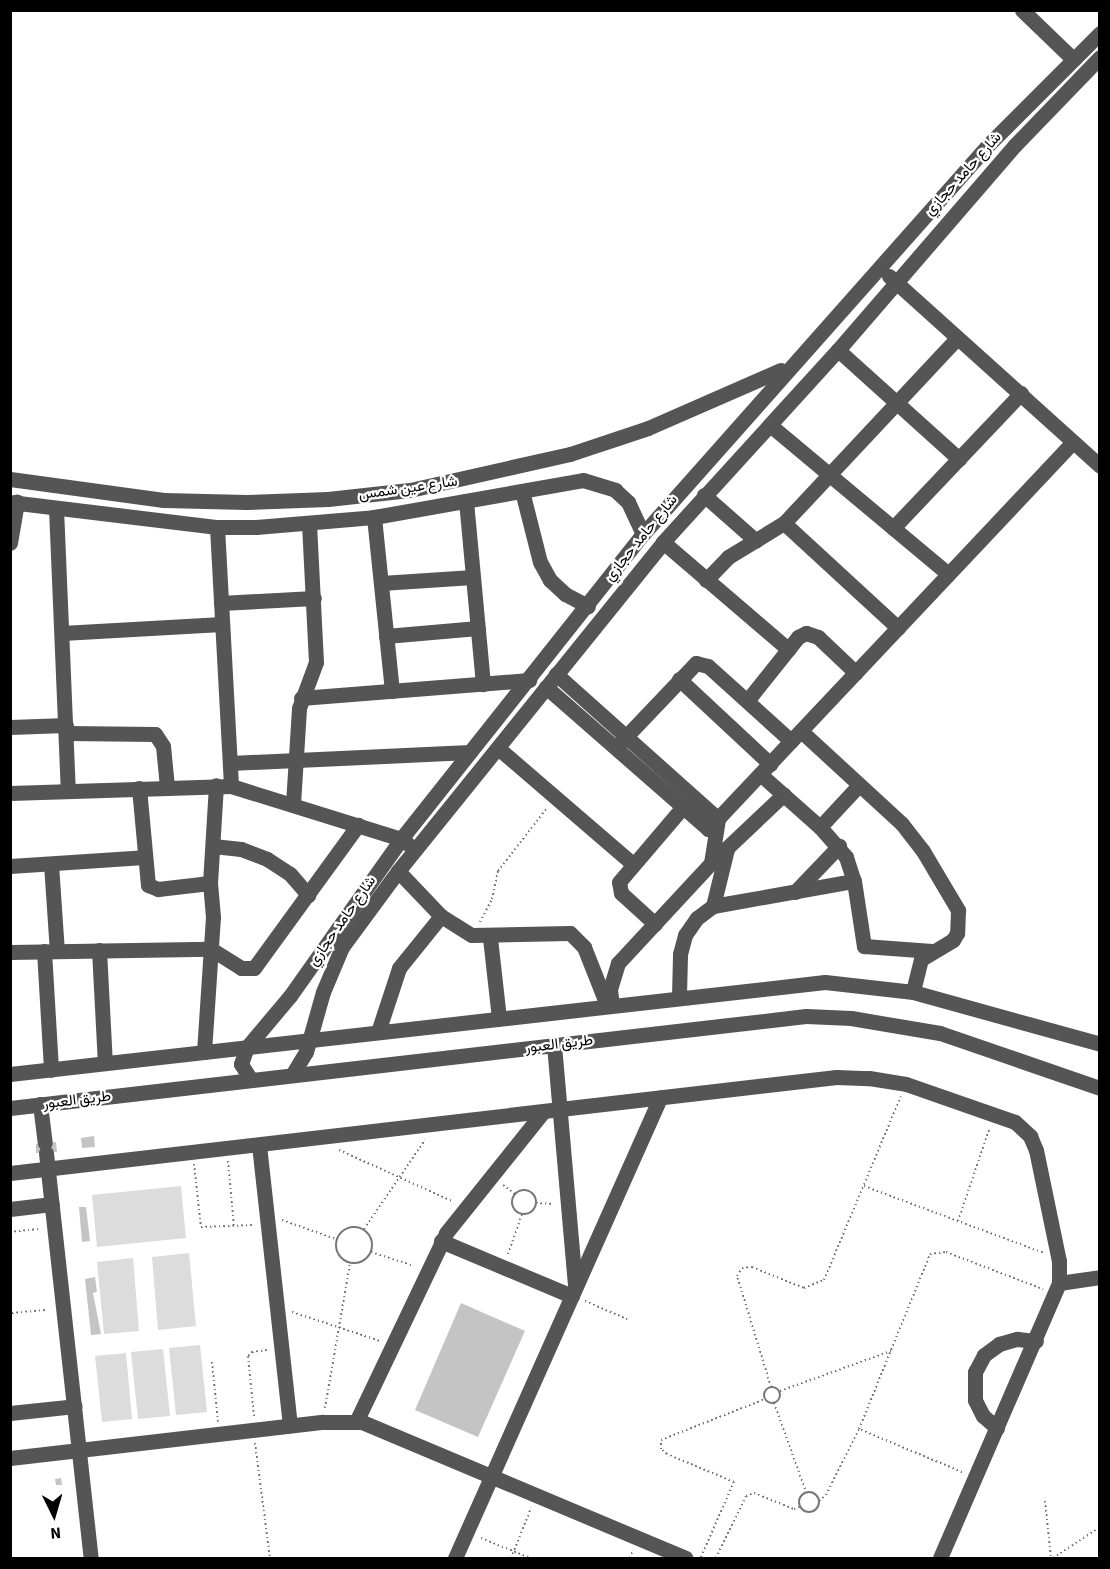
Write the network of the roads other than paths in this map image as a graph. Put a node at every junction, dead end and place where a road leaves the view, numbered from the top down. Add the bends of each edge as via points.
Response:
1 (1022, 10) edge
2 (1100, 33) edge
3 (1100, 57) edge
4 (1073, 58) junction
5 (880, 268) junction
6 (895, 282) junction
7 (957, 338) junction
8 (838, 350) junction
9 (787, 368) junction
10 (1020, 393) junction
11 (897, 402) junction
12 (770, 425) junction
13 (1073, 442) junction
14 (959, 459) junction
15 (1100, 466) edge
16 (829, 475) junction
17 (10, 479) edge
18 (522, 491) junction
19 (704, 495) junction
20 (466, 501) junction
21 (14, 502) edge
22 (56, 508) junction
23 (374, 517) junction
24 (784, 523) junction
25 (309, 524) junction
26 (217, 527) junction
27 (893, 528) junction
28 (643, 534) junction
29 (756, 541) junction
30 (663, 542) junction
31 (10, 543) edge
32 (948, 574) junction
33 (473, 577) junction
34 (706, 580) junction
35 (381, 583) junction
36 (314, 598) junction
37 (221, 603) junction
38 (588, 606) junction
39 (222, 624) junction
40 (478, 628) junction
41 (897, 628) junction
42 (62, 633) junction
43 (386, 636) junction
44 (788, 649) junction
45 (856, 673) junction
46 (556, 674) junction
47 (679, 679) junction
48 (530, 680) junction
49 (483, 684) junction
50 (546, 687) junction
51 (392, 691) junction
52 (301, 698) junction
53 (747, 701) junction
54 (10, 727) edge
55 (66, 729) junction
56 (796, 736) junction
57 (621, 742) junction
58 (498, 748) junction
59 (470, 752) junction
60 (296, 759) junction
61 (230, 763) junction
62 (765, 769) junction
63 (859, 785) junction
64 (224, 786) junction
65 (166, 787) junction
66 (139, 788) junction
67 (68, 790) junction
68 (10, 792) edge
69 (789, 799) junction
70 (293, 804) junction
71 (682, 808) junction
72 (358, 825) junction
73 (715, 826) junction
74 (820, 826) junction
75 (401, 839) junction
76 (213, 846) junction
77 (839, 846) junction
78 (727, 849) junction
79 (415, 850) junction
80 (144, 857) junction
81 (711, 863) junction
82 (51, 864) junction
83 (633, 864) junction
84 (10, 867) edge
85 (398, 872) junction
86 (854, 881) junction
87 (210, 883) junction
88 (795, 892) junction
89 (308, 894) junction
90 (713, 906) junction
91 (441, 916) junction
92 (655, 924) junction
93 (490, 938) junction
94 (211, 949) junction
95 (99, 950) junction
96 (50, 951) junction
97 (932, 951) junction
98 (10, 952) edge
99 (913, 992) junction
100 (680, 996) junction
101 (610, 1005) junction
102 (499, 1017) junction
103 (378, 1032) junction
104 (310, 1040) junction
105 (1100, 1044) edge
106 (554, 1045) junction
107 (247, 1047) junction
108 (204, 1052) junction
109 (105, 1063) junction
110 (51, 1070) junction
111 (10, 1074) edge
112 (292, 1075) junction
113 (251, 1080) junction
114 (1100, 1088) edge
115 (660, 1098) junction
116 (40, 1104) junction
117 (10, 1108) edge
118 (551, 1111) junction
119 (259, 1145) junction
120 (48, 1170) junction
121 (10, 1173) edge
122 (52, 1204) junction
123 (10, 1209) edge
124 (441, 1241) junction
125 (1100, 1277) edge
126 (1057, 1288) junction
127 (574, 1292) junction
128 (1036, 1341) junction
129 (75, 1406) junction
130 (10, 1413) edge
131 (356, 1422) junction
132 (290, 1425) junction
133 (998, 1428) junction
134 (80, 1449) junction
135 (10, 1458) edge
136 (493, 1475) junction
137 (680, 1557) edge
138 (91, 1558) edge
139 (455, 1558) edge
140 (940, 1558) edge

1 - 4 street
2 - 4 street, شارع حامد حجازي
3 - 6 street, شارع حامد حجازي via 1014,145
4 - 5 street, شارع حامد حجازي via 989,144
5 - 6 street
5 - 9 street, شارع حامد حجازي
6 - 7 street
6 - 8 street, شارع حامد حجازي
7 - 10 street
7 - 11 street
8 - 11 street
8 - 12 street, شارع حامد حجازي
9 - 17 street, شارع عين شمس via 648,428 570,454 410,490 328,499 164,500
9 - 28 street, شارع حامد حجازي
10 - 13 street
10 - 14 street
11 - 14 street
11 - 16 street
12 - 16 street
12 - 19 street, شارع حامد حجازي
13 - 15 street
13 - 32 street
14 - 27 street
16 - 24 street
16 - 27 street
18 - 20 street, شارع عين شمس
18 - 28 street, شارع عين شمس via 583,480 600,483 628,502
18 - 38 street via 540,562 550,580 565,594
19 - 29 street
19 - 30 street, شارع حامد حجازي
20 - 23 street, شارع عين شمس
20 - 33 street
21 - 22 street, شارع عين شمس
21 - 31 street
22 - 26 street, شارع عين شمس
22 - 42 street
23 - 25 street, شارع عين شمس
23 - 35 street
24 - 29 street
24 - 41 street
25 - 26 street, شارع عين شمس
25 - 36 street
26 - 37 street
27 - 32 street
28 - 38 street, شارع حامد حجازي
29 - 34 street via 728,557
30 - 34 street
30 - 46 street, شارع حامد حجازي
32 - 41 street
33 - 35 street
33 - 40 street
34 - 44 street
35 - 43 street
36 - 37 street
36 - 52 street via 316,662
37 - 39 street
38 - 48 street, شارع حامد حجازي
39 - 42 street
39 - 61 street
40 - 43 street
40 - 49 street
41 - 45 street
42 - 55 street
43 - 51 street
44 - 45 street via 802,634 814,635
44 - 53 street
45 - 56 street
46 - 50 street, شارع حامد حجازي
46 - 57 street
47 - 53 street via 690,666 702,663
47 - 57 street
47 - 62 street
48 - 49 street
48 - 59 street, شارع حامد حجازي
49 - 51 street
50 - 57 street
50 - 58 street, شارع حامد حجازي
51 - 52 street
52 - 60 street
53 - 56 street
54 - 55 street
55 - 65 street via 155,734 163,746
55 - 67 street
56 - 62 street
56 - 63 street
57 - 71 street
57 - 73 street
58 - 79 street, شارع حامد حجازي
58 - 83 street
59 - 60 street
59 - 75 street, شارع حامد حجازي
60 - 61 street
60 - 70 street
61 - 64 street
62 - 69 street
62 - 73 street
63 - 74 street
63 - 97 street via 902,824 958,910 960,926 953,940
64 - 65 street
64 - 70 street
64 - 76 street
65 - 66 street
66 - 67 street
66 - 80 street
67 - 68 street
69 - 74 street
69 - 78 street
70 - 72 street
71 - 73 street
71 - 83 street
72 - 75 street
72 - 89 street
73 - 81 street
74 - 77 street
75 - 79 street
75 - 107 street, شارع حامد حجازي via 290,996
76 - 87 street
76 - 89 street via 241,849 267,859 290,874
77 - 86 street
77 - 88 street
78 - 81 street
78 - 90 street
79 - 85 street, شارع حامد حجازي
80 - 82 street
80 - 87 street via 146,882 151,888
81 - 92 street
82 - 84 street
82 - 96 street
83 - 92 street via 620,878 619,890
85 - 91 street
85 - 104 street, شارع حامد حجازي via 342,947 323,992
86 - 88 street
86 - 97 street via 864,946
87 - 94 street
88 - 90 street
89 - 94 street via 254,968 241,968
90 - 100 street via 697,918 685,935 680,954
91 - 93 street via 472,935
91 - 103 street via 399,968
92 - 101 street via 618,963
93 - 101 street via 570,933 584,946
93 - 102 street
94 - 95 street
94 - 108 street
95 - 96 street
95 - 109 street
96 - 98 street
96 - 110 street
97 - 99 street via 918,965
99 - 100 street via 825,982
99 - 105 street
100 - 101 street
101 - 102 street
102 - 103 street
103 - 104 street
104 - 107 street
104 - 112 street, شارع حامد حجازي
106 - 112 street, طريق العبور
106 - 114 street, طريق العبور via 806,1016 851,1018 940,1034
106 - 118 street
107 - 108 street
107 - 113 street via 241,1065
108 - 109 street
109 - 110 street
110 - 111 street
112 - 113 street, طريق العبور
113 - 116 street, طريق العبور
115 - 118 street
115 - 126 street via 836,1077 869,1078 906,1084 1020,1126 1034,1143 1059,1259
115 - 127 street
116 - 117 street, طريق العبور
116 - 120 street
118 - 119 street
118 - 124 street via 465,1207
118 - 127 street via 568,1205
119 - 120 street
119 - 132 street
120 - 121 street
120 - 122 street
122 - 123 street
122 - 129 street
124 - 127 street via 503,1268
124 - 131 street
125 - 126 street
126 - 128 street
127 - 136 street
128 - 133 street
128 - 133 street via 1008,1340 991,1349 979,1363 973,1381 975,1400 983,1416
129 - 130 street
129 - 134 street
131 - 132 street
131 - 136 street via 376,1425
132 - 134 street
133 - 140 street
134 - 135 street
134 - 138 street
136 - 137 street
136 - 139 street

